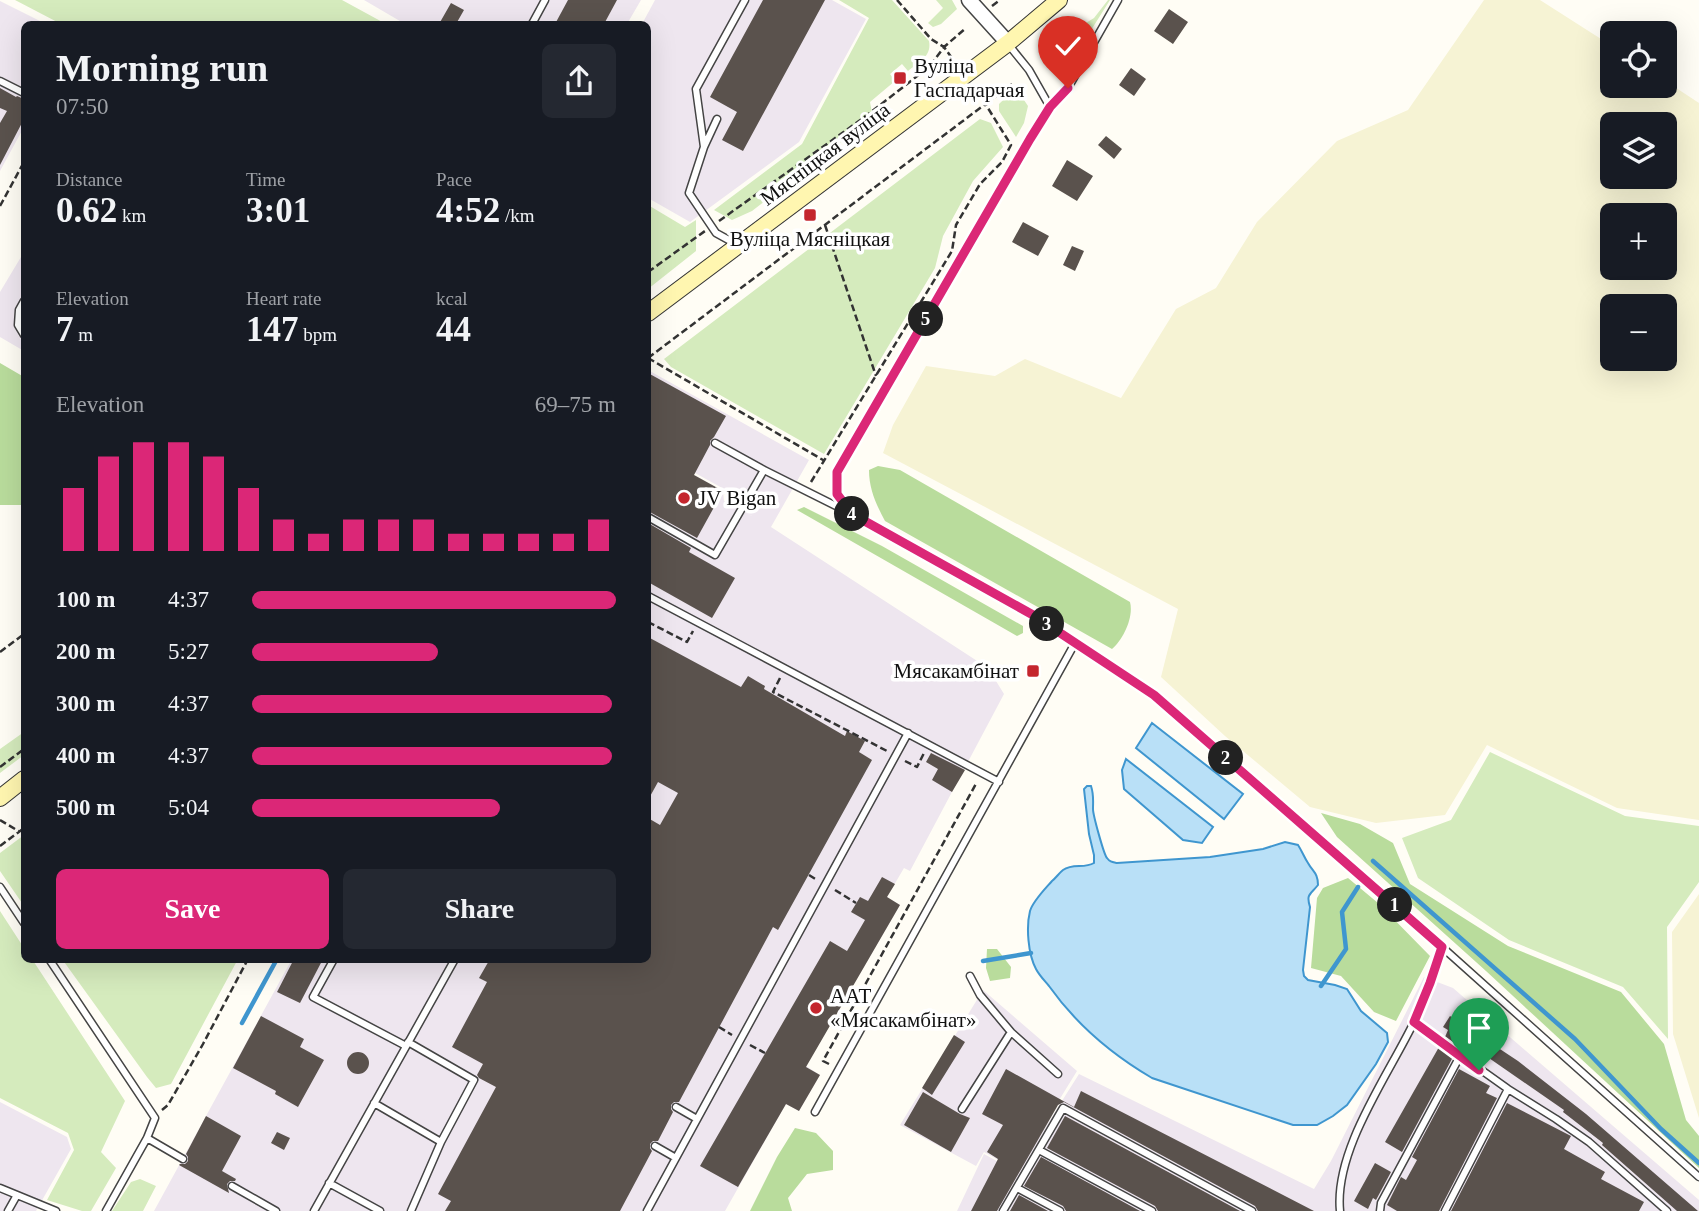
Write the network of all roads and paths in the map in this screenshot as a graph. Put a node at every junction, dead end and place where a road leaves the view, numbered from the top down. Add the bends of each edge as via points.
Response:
1 (545, 0) edge
2 (745, 0) edge
3 (897, 0) edge
4 (969, 0) edge
5 (1000, 0) edge
6 (1059, 0) edge
7 (1118, 0) edge
8 (992, 6) dead end
9 (534, 21) edge
10 (966, 28) dead end
11 (1008, 43) junction
12 (944, 47) junction
13 (954, 61) dead end
14 (0, 81) edge
15 (1012, 84) dead end
16 (979, 90) dead end
17 (21, 92) edge
18 (986, 105) junction
19 (1050, 107) junction
20 (717, 119) dead end
21 (704, 147) junction
22 (21, 168) edge
23 (0, 206) edge
24 (825, 225) junction
25 (711, 227) junction
26 (738, 245) junction
27 (651, 270) edge
28 (21, 306) edge
29 (651, 311) edge
30 (21, 330) edge
31 (651, 356) edge
32 (651, 360) edge
33 (876, 376) junction
34 (715, 443) dead end
35 (824, 461) junction
36 (764, 470) junction
37 (805, 491) junction
38 (852, 514) junction
39 (651, 519) edge
40 (651, 598) edge
41 (651, 623) edge
42 (698, 623) junction
43 (21, 636) edge
44 (1075, 643) junction
45 (0, 652) edge
46 (785, 668) junction
47 (908, 733) junction
48 (929, 744) junction
49 (21, 751) edge
50 (896, 756) junction
51 (0, 767) edge
52 (982, 773) junction
53 (21, 781) edge
54 (999, 782) junction
55 (0, 798) edge
56 (0, 820) edge
57 (20, 832) joint
58 (0, 846) edge
59 (0, 887) edge
60 (21, 918) edge
61 (1442, 947) junction
62 (51, 963) edge
63 (246, 963) edge
64 (332, 963) edge
65 (453, 963) edge
66 (970, 976) dead end
67 (1414, 1022) junction
68 (1011, 1032) junction
69 (407, 1044) junction
70 (1460, 1056) junction
71 (839, 1070) junction
72 (1058, 1074) dead end
73 (1508, 1089) junction
74 (374, 1103) junction
75 (676, 1107) dead end
76 (962, 1109) dead end
77 (816, 1112) dead end
78 (155, 1118) junction
79 (697, 1119) junction
80 (147, 1139) junction
81 (441, 1142) junction
82 (655, 1146) dead end
83 (1039, 1150) junction
84 (676, 1157) junction
85 (183, 1159) dead end
86 (1699, 1177) edge
87 (329, 1183) junction
88 (232, 1186) dead end
89 (0, 1188) edge
90 (1017, 1188) junction
91 (17, 1195) junction
92 (8, 1211) edge
93 (56, 1211) edge
94 (106, 1211) edge
95 (276, 1211) edge
96 (314, 1211) edge
97 (380, 1211) edge
98 (411, 1211) edge
99 (647, 1211) edge
100 (1003, 1211) edge
101 (1060, 1211) edge
102 (1152, 1211) edge
103 (1252, 1211) edge
104 (1340, 1211) edge
105 (1380, 1211) edge
106 (1445, 1211) edge
107 (1667, 1211) edge

1 - 9 lane
2 - 21 lane via 696,89
3 - 12 path via 931,39
4 - 11 street
5 - 8 path
6 - 11 main road, Мясніцкая вуліца
7 - 19 lane via 1068,88
10 - 12 path
11 - 19 lane
11 - 26 main road, Мясніцкая вуліца
12 - 13 path
12 - 25 path via 930,66 866,116
14 - 17 lane
15 - 18 path
16 - 18 path
18 - 24 path
18 - 33 path via 1012,145 980,184 956,225 952,251
19 - 38 lane via 837,472 837,494
20 - 21 lane
21 - 25 lane via 689,193
22 - 23 path
24 - 31 path
24 - 33 path
25 - 26 lane
25 - 27 path
26 - 29 main road, Мясніцкая вуліца
28 - 30 lane
32 - 35 path
33 - 35 path
34 - 36 lane
35 - 37 path
36 - 37 lane
36 - 39 lane via 715,555
37 - 38 lane
38 - 44 lane
40 - 42 lane
41 - 42 path via 687,642
42 - 46 lane
43 - 45 path
44 - 54 lane
44 - 61 lane via 1154,695
46 - 47 lane
46 - 50 path via 773,692
47 - 48 lane
47 - 50 lane
48 - 50 path via 917,767
48 - 52 lane
49 - 51 path
50 - 79 lane
52 - 54 lane
52 - 71 path via 823,1061
53 - 55 main road
54 - 71 lane
56 - 57 path
57 - 58 path
59 - 60 lane
61 - 67 lane
61 - 86 lane
62 - 78 lane
63 - 78 path via 203,1044
64 - 69 lane via 313,997
65 - 69 lane
66 - 68 lane
67 - 70 lane
67 - 104 lane via 1361,1123 1343,1171
68 - 72 lane
68 - 76 lane
69 - 74 lane
69 - 81 lane via 474,1080
70 - 73 lane
70 - 105 lane
71 - 77 lane
73 - 106 lane
73 - 107 lane via 1589,1142
74 - 81 lane
74 - 87 lane
75 - 79 lane
78 - 80 lane
79 - 84 lane
80 - 85 lane
80 - 94 lane
81 - 98 lane
82 - 84 lane
83 - 90 lane
83 - 102 lane
83 - 103 lane via 1063,1108
84 - 99 lane
87 - 96 lane
87 - 97 lane
88 - 95 lane
89 - 91 lane
90 - 100 lane
90 - 101 lane
91 - 92 lane
91 - 93 lane

